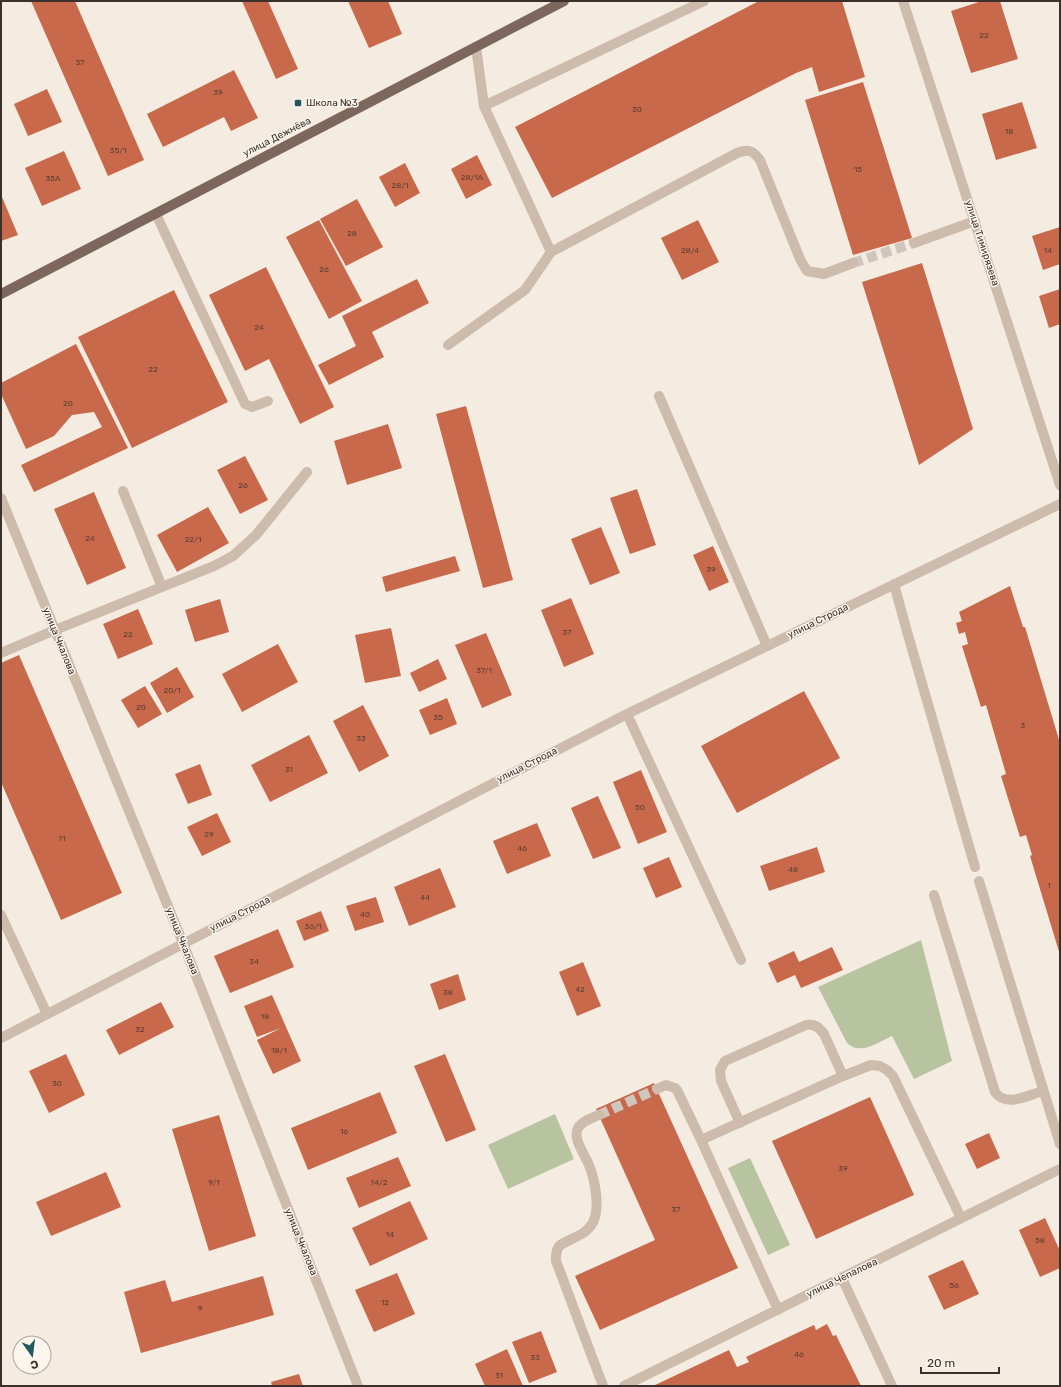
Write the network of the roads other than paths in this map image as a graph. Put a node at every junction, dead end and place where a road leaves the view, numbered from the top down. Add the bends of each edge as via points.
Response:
1 (564, 1) edge
2 (704, 1) edge
3 (903, 1) edge
4 (476, 47) junction
5 (484, 106) junction
6 (156, 214) junction
7 (975, 221) junction
8 (914, 243) tunnel mouth
9 (551, 252) junction
10 (853, 263) tunnel mouth
11 (1, 294) edge
12 (448, 344) dead end
13 (659, 396) dead end
14 (268, 401) dead end
15 (307, 472) dead end
16 (1060, 485) edge
17 (123, 491) dead end
18 (1, 498) edge
19 (1060, 504) edge
20 (894, 584) junction
21 (162, 587) junction
22 (55, 630) junction
23 (767, 646) junction
24 (1, 653) edge
25 (627, 714) junction
26 (975, 867) dead end
27 (979, 881) dead end
28 (934, 895) dead end
29 (1, 915) edge
30 (183, 943) junction
31 (741, 960) dead end
32 (47, 1014) junction
33 (1, 1038) edge
34 (843, 1076) junction
35 (657, 1089) tunnel mouth
36 (1044, 1091) junction
37 (599, 1116) tunnel mouth
38 (740, 1123) junction
39 (701, 1140) junction
40 (1060, 1144) edge
41 (1060, 1170) edge
42 (961, 1218) junction
43 (842, 1278) junction
44 (778, 1310) junction
45 (358, 1386) edge
46 (603, 1386) edge
47 (624, 1386) edge
48 (892, 1386) edge

1 - 4 main road, улица Дежнёва
2 - 5 street
3 - 7 street, улица Тимирязева
4 - 5 street
4 - 6 main road, улица Дежнёва
5 - 9 street
6 - 11 main road, улица Дежнёва
6 - 14 street via 245,404 252,407
7 - 8 street
7 - 16 street, улица Тимирязева
9 - 10 street via 746,150 751,151 760,160 807,271 824,274
9 - 12 street via 525,290
13 - 23 street
15 - 21 street via 256,535 233,556
17 - 21 street
18 - 22 street, улица Чкалова
19 - 20 street, улица Строда
20 - 23 street, улица Строда
20 - 26 street
21 - 22 street
22 - 24 street
22 - 30 street, улица Чкалова
23 - 25 street, улица Строда
25 - 30 street, улица Строда
25 - 31 street
27 - 36 street
28 - 36 street via 995,1092 1006,1100 1012,1100
29 - 32 street
30 - 32 street, улица Строда
30 - 45 street, улица Чкалова
32 - 33 street, улица Строда
34 - 38 street
34 - 38 street via 820,1029 812,1024 725,1061 720,1070 721,1081
34 - 42 street via 871,1065 880,1066 893,1076
35 - 39 street via 666,1085 677,1090
36 - 40 street
37 - 46 street via 581,1124 576,1134 589,1164 594,1184 595,1219 585,1233 559,1246 556,1261
38 - 39 street
39 - 44 street
41 - 42 street, улица Чепалова
42 - 43 street, улица Чепалова
43 - 44 street, улица Чепалова
43 - 48 street
44 - 47 street, улица Чепалова

